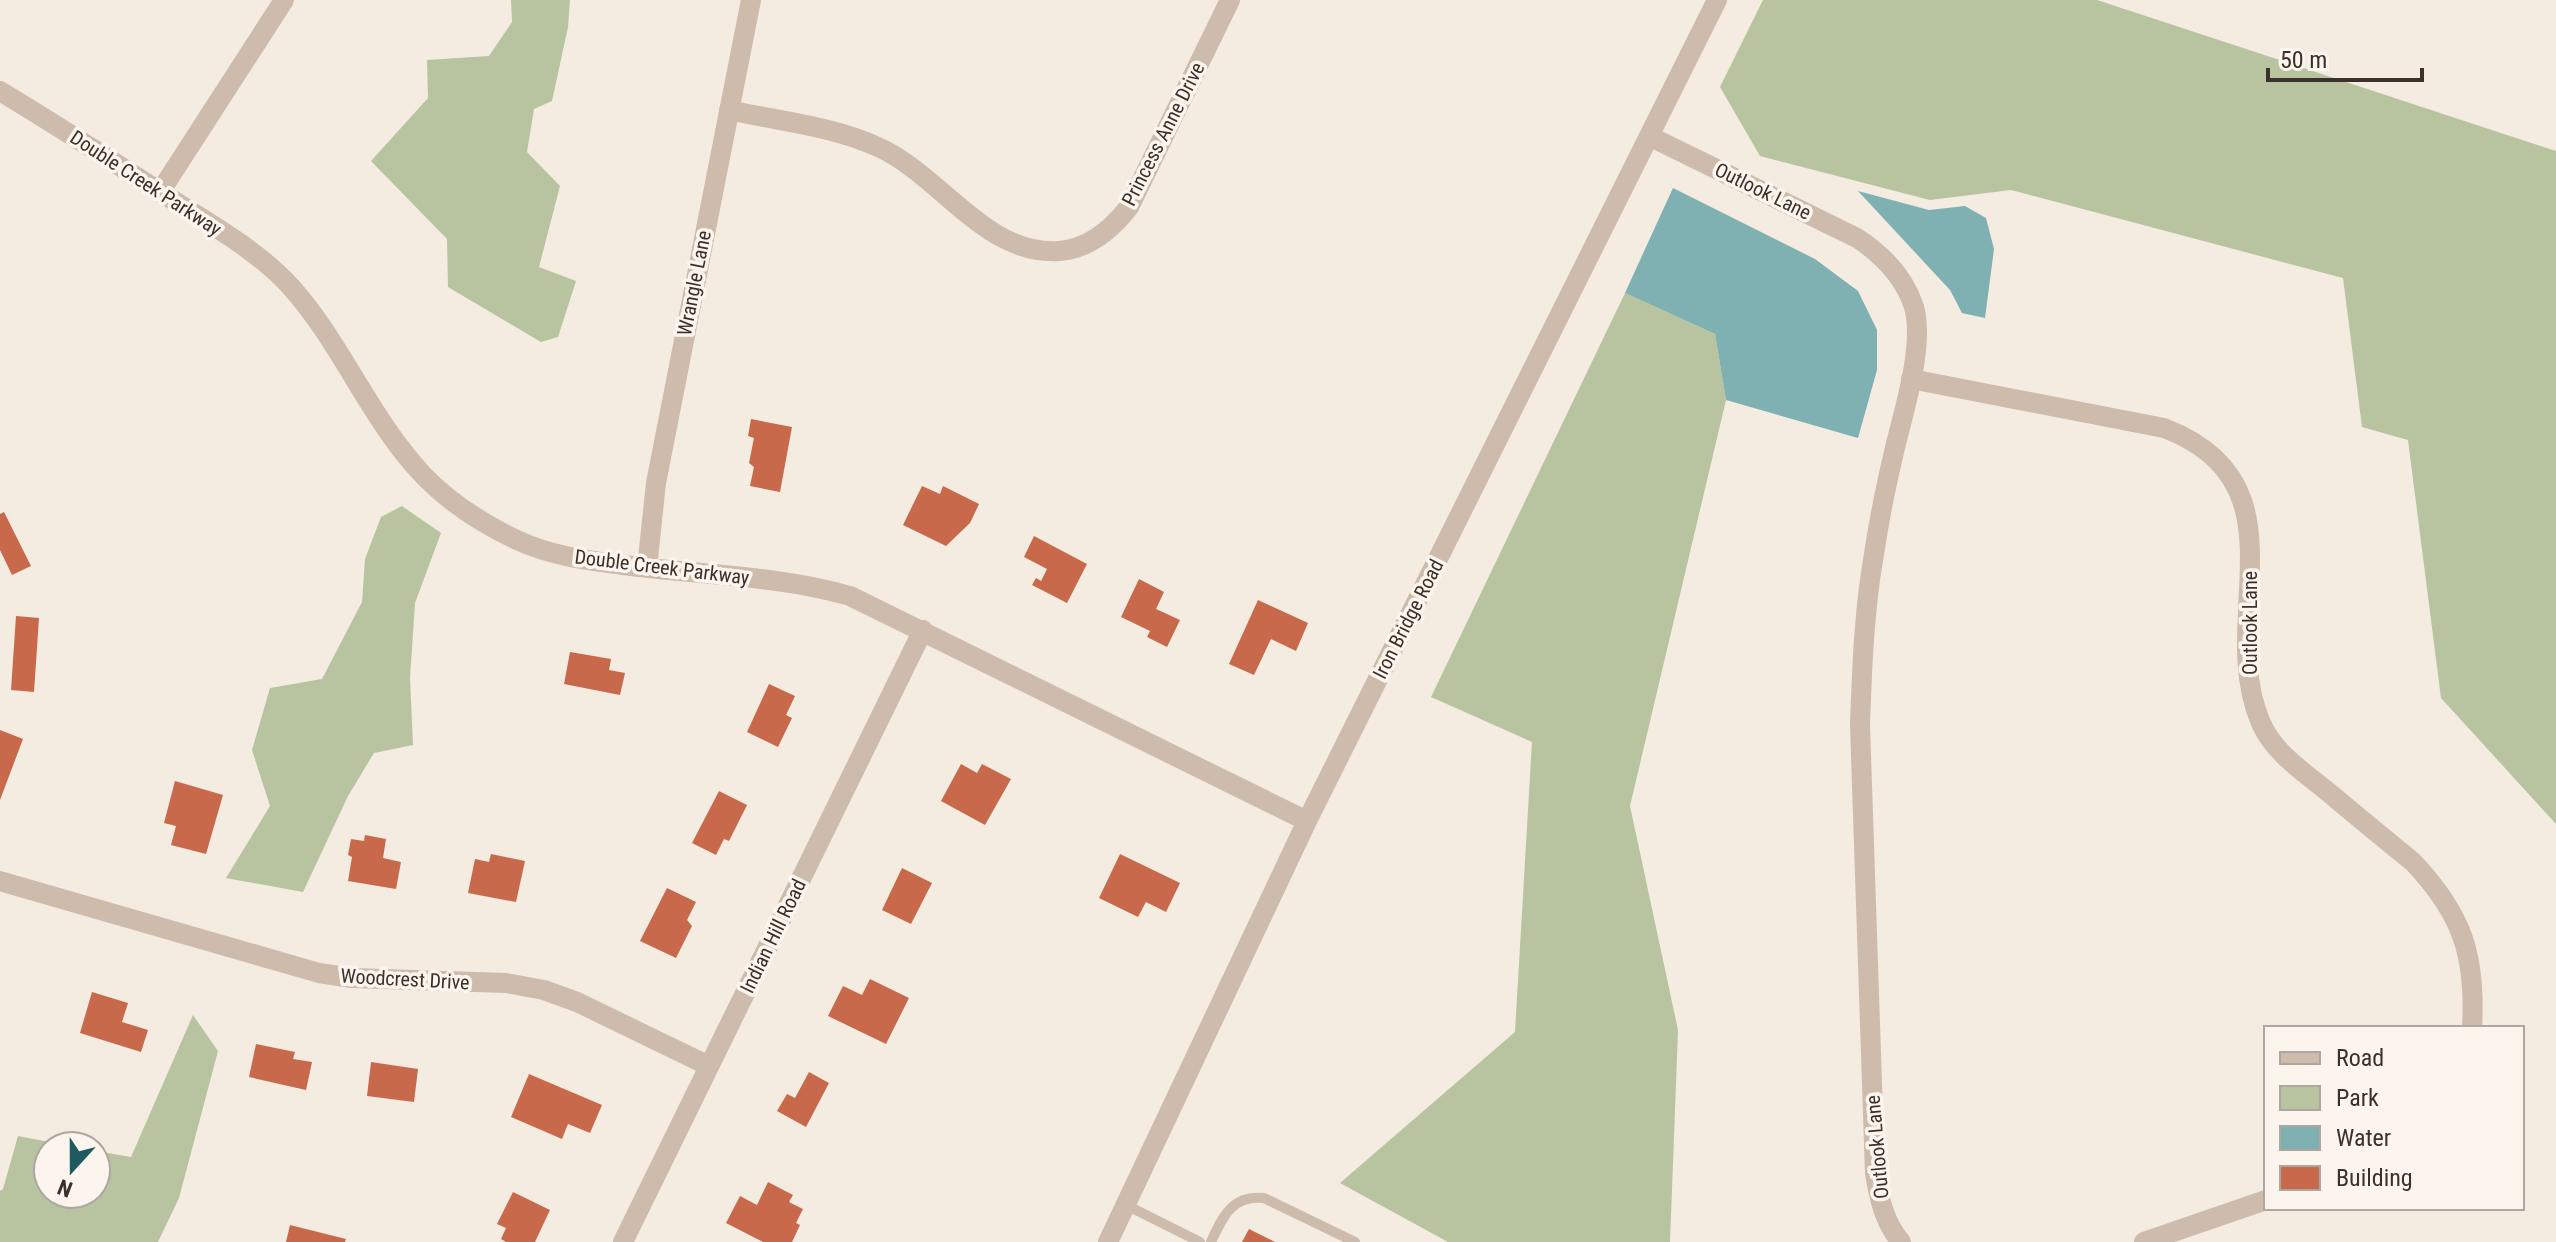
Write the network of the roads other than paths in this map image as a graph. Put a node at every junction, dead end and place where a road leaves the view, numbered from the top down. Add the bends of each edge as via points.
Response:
1 (284, 0) edge
2 (751, 0) edge
3 (1230, 0) edge
4 (1717, 0) edge
5 (0, 91) edge
6 (729, 110) junction
7 (1649, 136) junction
8 (160, 192) junction
9 (1911, 379) junction
10 (647, 568) junction
11 (923, 630) junction
12 (1307, 821) junction
13 (0, 881) edge
14 (2472, 1026) edge
15 (709, 1066) junction
16 (2264, 1201) edge
17 (1126, 1205) junction
18 (1114, 1240) edge
19 (623, 1242) edge
20 (1200, 1242) edge
21 (1211, 1242) edge
22 (1355, 1242) edge
23 (1901, 1242) edge
24 (2144, 1242) edge

1 - 8 street
2 - 6 street, Wrangle Lane
3 - 6 street, Princess Anne Drive via 1129,207 1096,239 1067,250 1043,252 1007,242 922,173 880,147
4 - 7 street, Iron Bridge Road
5 - 8 street, Double Creek Parkway
6 - 10 street, Wrangle Lane via 656,483
7 - 9 street, Outlook Lane via 1878,252 1914,308
7 - 12 street, Iron Bridge Road
8 - 10 street, Double Creek Parkway via 250,250 290,287 327,333 399,446 452,501 491,527 544,551
9 - 14 street, Outlook Lane via 2164,428 2198,444 2223,466 2239,492 2248,525 2248,672 2261,724 2289,760 2413,862 2449,906 2471,962
9 - 23 street, Outlook Lane via 1873,556 1860,725 1875,1173 1884,1215
10 - 11 street, Double Creek Parkway via 822,588
11 - 12 street, Double Creek Parkway
11 - 15 street, Indian Hill Road
12 - 17 street, Iron Bridge Road
13 - 15 street, Woodcrest Drive via 319,973 506,983 544,990
15 - 19 street, Indian Hill Road
16 - 24 street
17 - 18 street, Iron Bridge Road
17 - 20 lane
21 - 22 lane via 1222,1218 1250,1196

